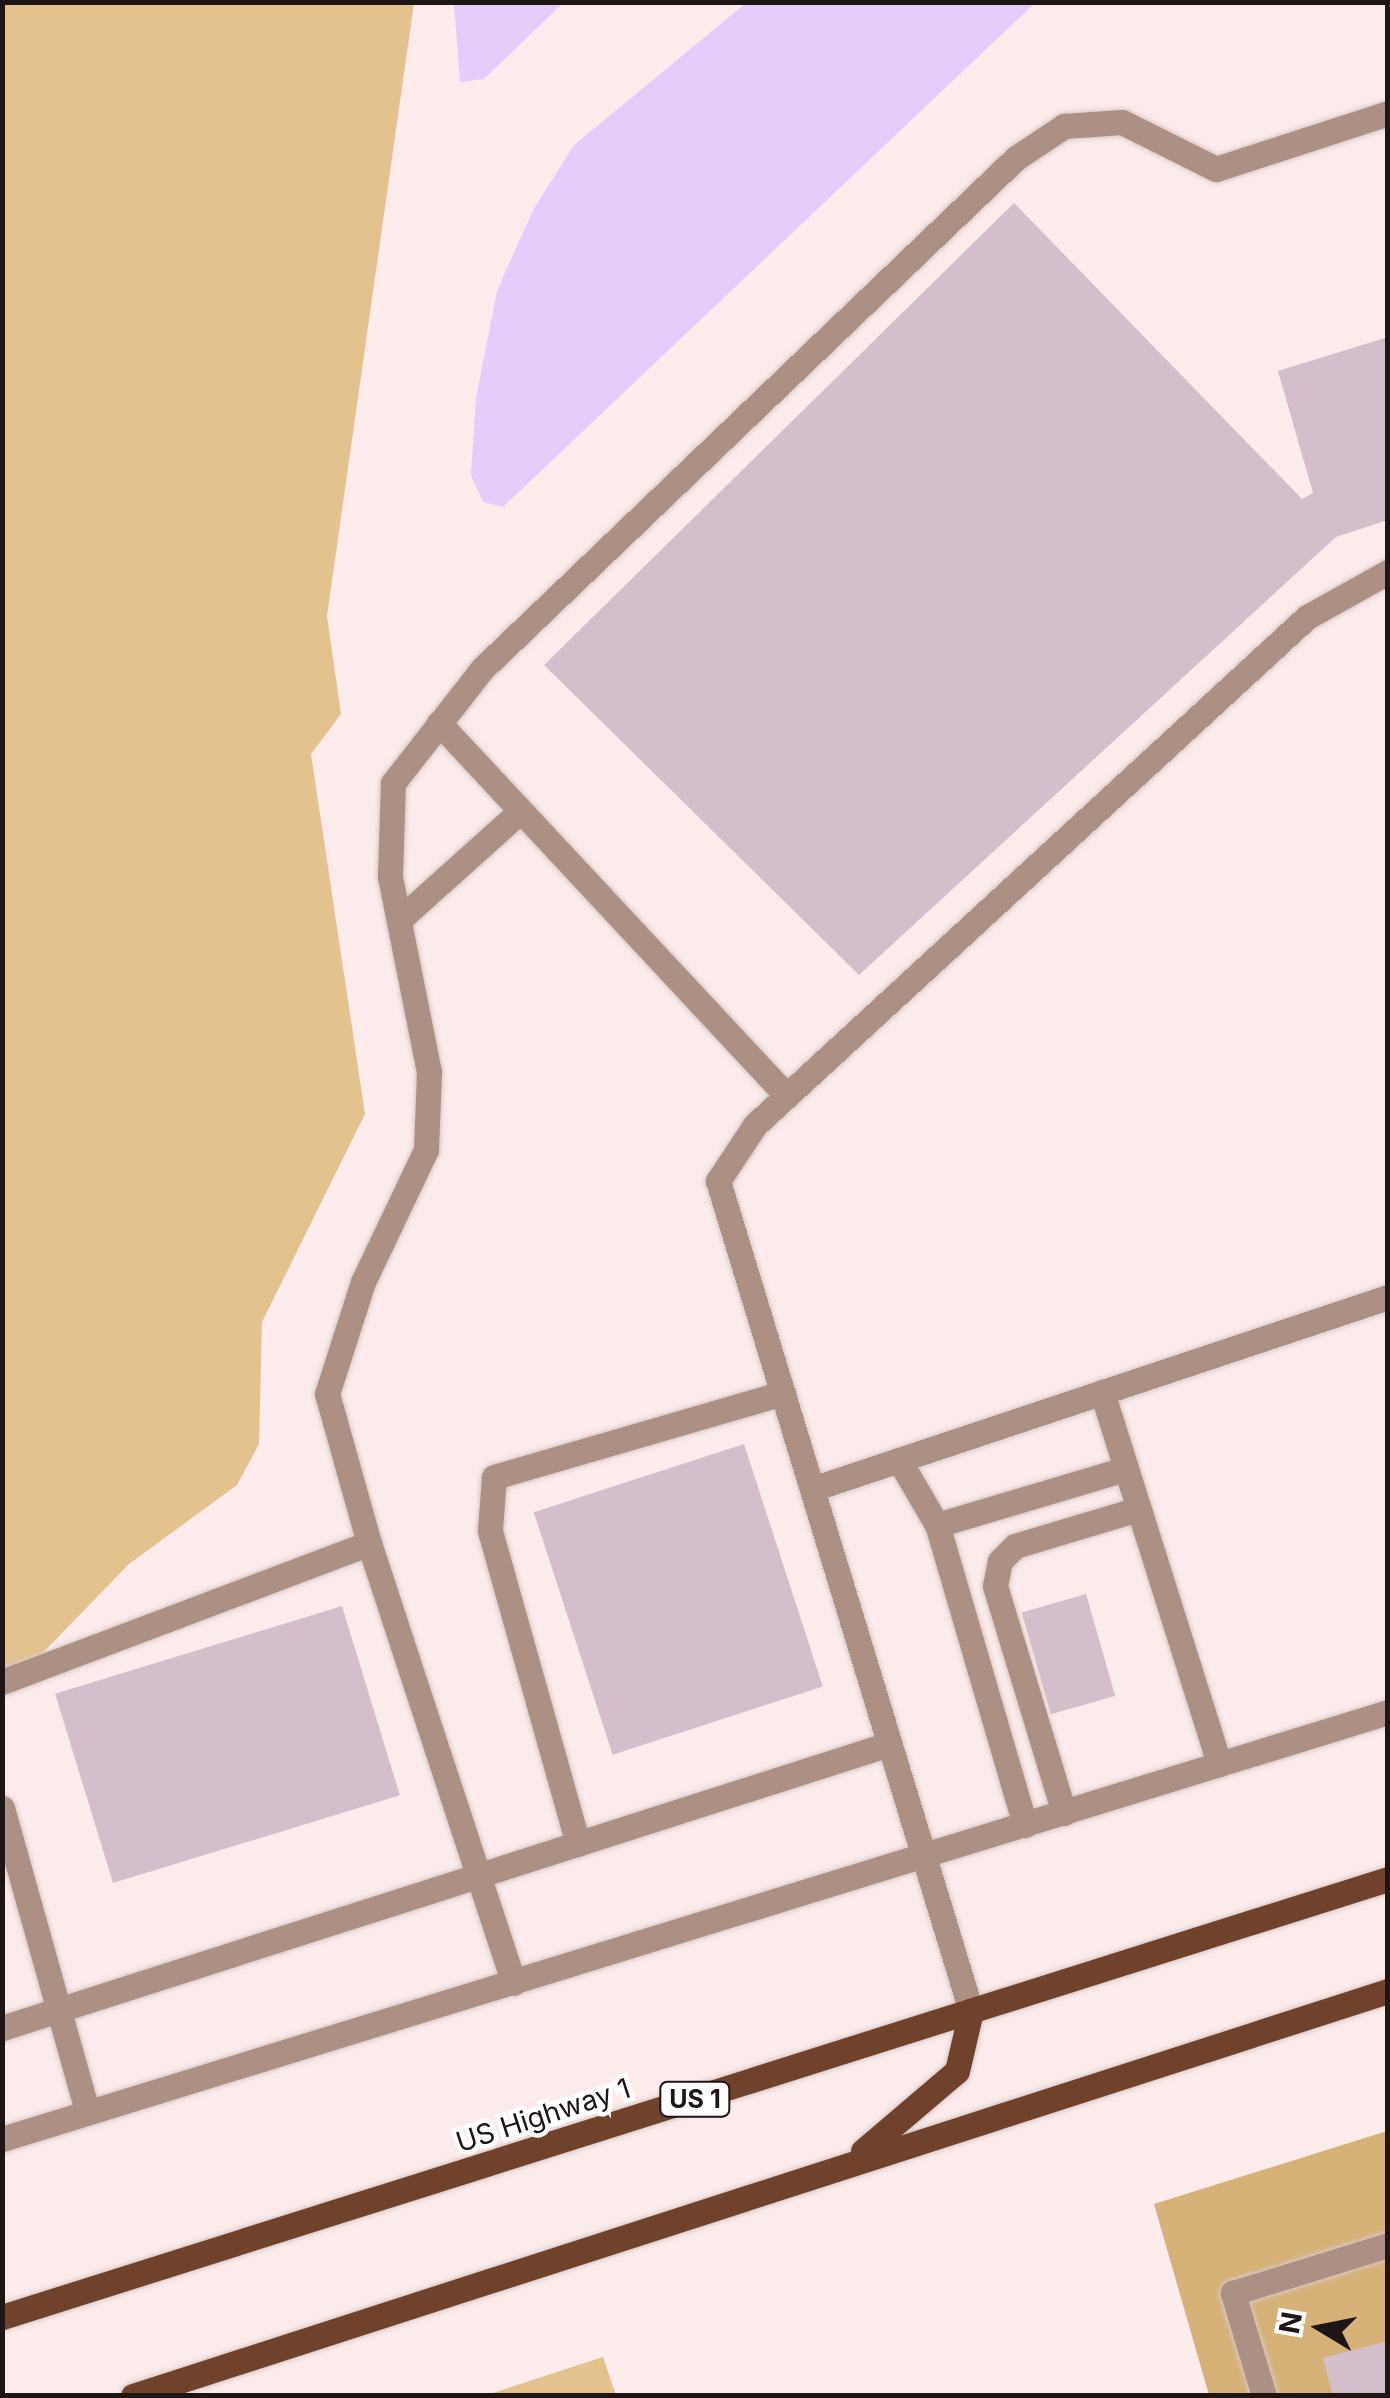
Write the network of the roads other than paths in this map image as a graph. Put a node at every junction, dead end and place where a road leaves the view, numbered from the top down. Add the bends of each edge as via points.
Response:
1 (1388, 113) edge
2 (1388, 572) edge
3 (439, 723) junction
4 (516, 814) junction
5 (399, 920) junction
6 (786, 1096) junction
7 (1388, 1297) edge
8 (1102, 1392) junction
9 (783, 1393) junction
10 (899, 1460) junction
11 (1125, 1469) junction
12 (812, 1489) junction
13 (1138, 1509) junction
14 (937, 1525) junction
15 (369, 1543) junction
16 (2, 1682) edge
17 (1388, 1712) edge
18 (889, 1744) junction
19 (1219, 1764) junction
20 (2, 1808) edge
21 (1064, 1813) junction
22 (1025, 1826) junction
23 (578, 1844) junction
24 (924, 1857) junction
25 (478, 1877) junction
26 (1388, 1879) edge
27 (514, 1983) junction
28 (1388, 1991) edge
29 (58, 2009) junction
30 (972, 2011) junction
31 (2, 2028) edge
32 (87, 2112) junction
33 (2, 2138) edge
34 (856, 2158) junction
35 (1387, 2248) edge
36 (2, 2317) edge
37 (133, 2396) edge
38 (1264, 2396) edge

1 - 3 lane via 1216,169 1122,122 1064,126 1016,158 482,669
2 - 6 lane via 1321,605
3 - 4 lane
3 - 5 lane via 392,783
4 - 5 lane
4 - 6 lane
5 - 15 lane via 429,1072 426,1150 363,1282 327,1394
6 - 9 lane via 718,1180
7 - 8 lane
8 - 10 lane
8 - 11 lane
9 - 12 lane
9 - 23 lane via 494,1477 490,1530
10 - 12 lane
10 - 14 lane
11 - 13 lane
11 - 14 lane
12 - 18 lane
13 - 19 lane
13 - 21 lane via 1015,1546 1000,1560 995,1586
14 - 22 lane
15 - 16 lane
15 - 25 lane
17 - 19 lane
18 - 23 lane
18 - 24 lane
19 - 21 lane
20 - 29 lane
21 - 22 lane
22 - 24 lane
23 - 25 lane
24 - 27 lane
24 - 30 lane
25 - 27 lane
25 - 29 lane
26 - 30 main road, US Highway 1 / US 1
27 - 32 lane
28 - 34 main road
29 - 31 lane
29 - 32 lane
30 - 34 main road via 957,2071
30 - 36 main road, US Highway 1 / US 1
32 - 33 lane
34 - 37 main road
35 - 38 lane via 1234,2293

